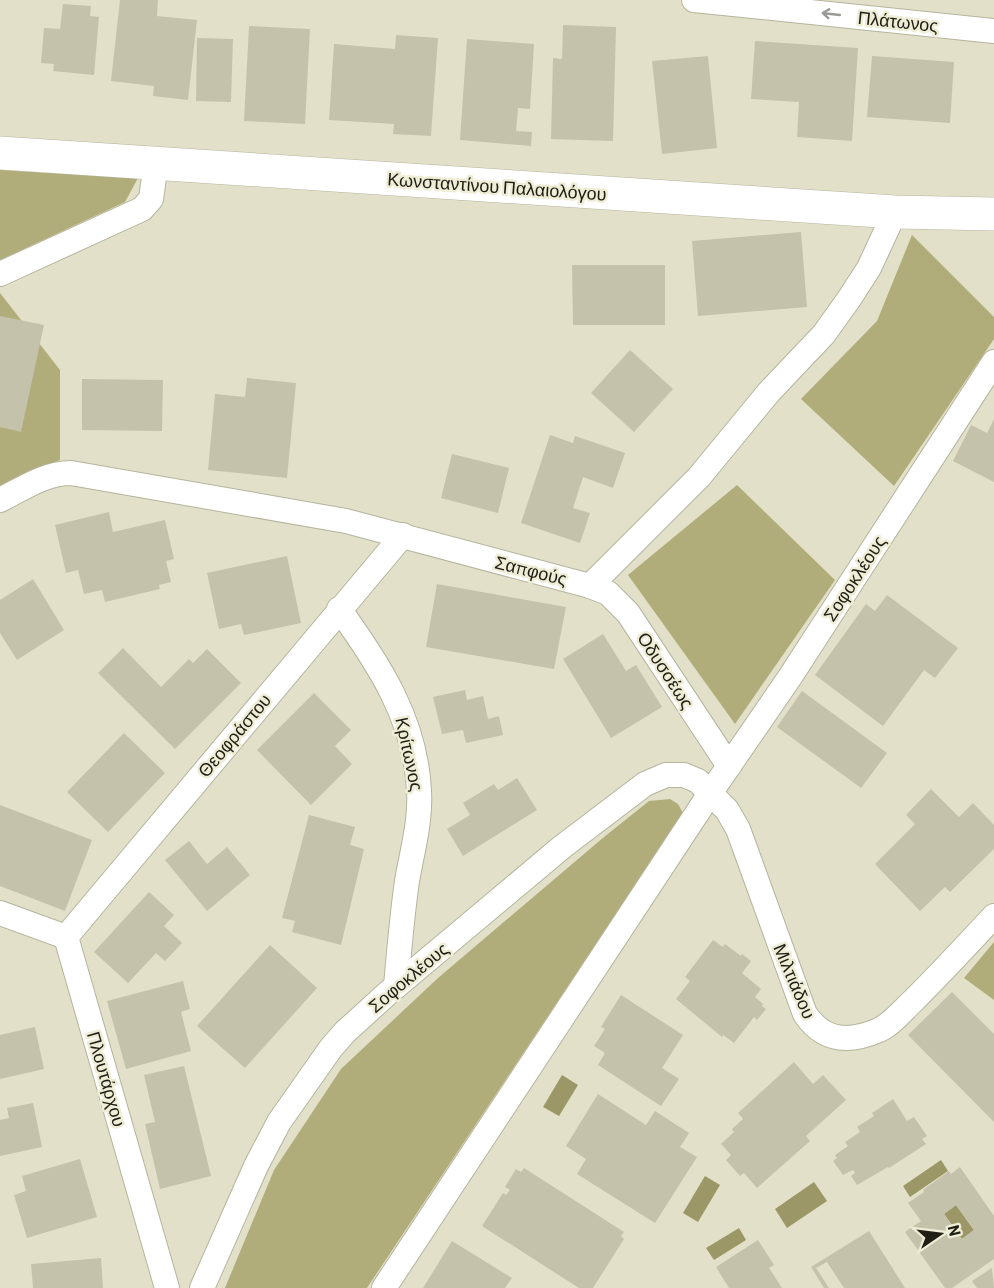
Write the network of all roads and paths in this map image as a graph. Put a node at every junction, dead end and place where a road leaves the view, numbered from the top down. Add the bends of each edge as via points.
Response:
1 (694, 0) edge
2 (720, 1) edge
3 (994, 31) edge
4 (0, 153) edge
5 (156, 163) junction
6 (895, 212) junction
7 (994, 214) edge
8 (0, 274) edge
9 (994, 362) edge
10 (0, 500) edge
11 (403, 535) junction
12 (590, 586) junction
13 (339, 609) junction
14 (729, 766) junction
15 (711, 792) junction
16 (0, 913) edge
17 (994, 916) edge
18 (66, 937) junction
19 (396, 986) junction
20 (167, 1288) edge
21 (202, 1288) edge
22 (384, 1288) edge

1 - 2 street, Πλάτωνος
3 -> 2 street, Πλάτωνος
4 - 5 street, Κωνσταντίνου Παλαιολόγου
5 - 6 street, Κωνσταντίνου Παλαιολόγου
5 - 8 street via 151,199 142,209
6 - 7 street, Κωνσταντίνου Παλαιολόγου
6 - 12 street, Σαπφούς via 868,268 824,334 769,392 699,477
9 - 14 street, Σοφοκλέους
10 - 11 street, Σαπφούς via 40,480 71,473 346,521
11 - 12 street, Σαπφούς
11 - 13 street, Θεοφράστου
12 - 14 street, Οδυσσέως via 608,593 628,613
13 - 18 street, Θεοφράστου
13 - 19 street, Κρίτωνος via 389,684 407,727 416,767 419,813
14 - 15 street, Σοφοκλέους
15 - 17 street, Μιλτιάδου via 738,829 805,1014 824,1034 846,1038 879,1030 892,1021
15 - 19 street, Σοφοκλέους via 684,775 666,775 645,784
15 - 22 street, Σοφοκλέους
16 - 18 street
18 - 20 street, Πλουτάρχου
19 - 21 street, Σοφοκλέους via 338,1040 292,1102 268,1141

